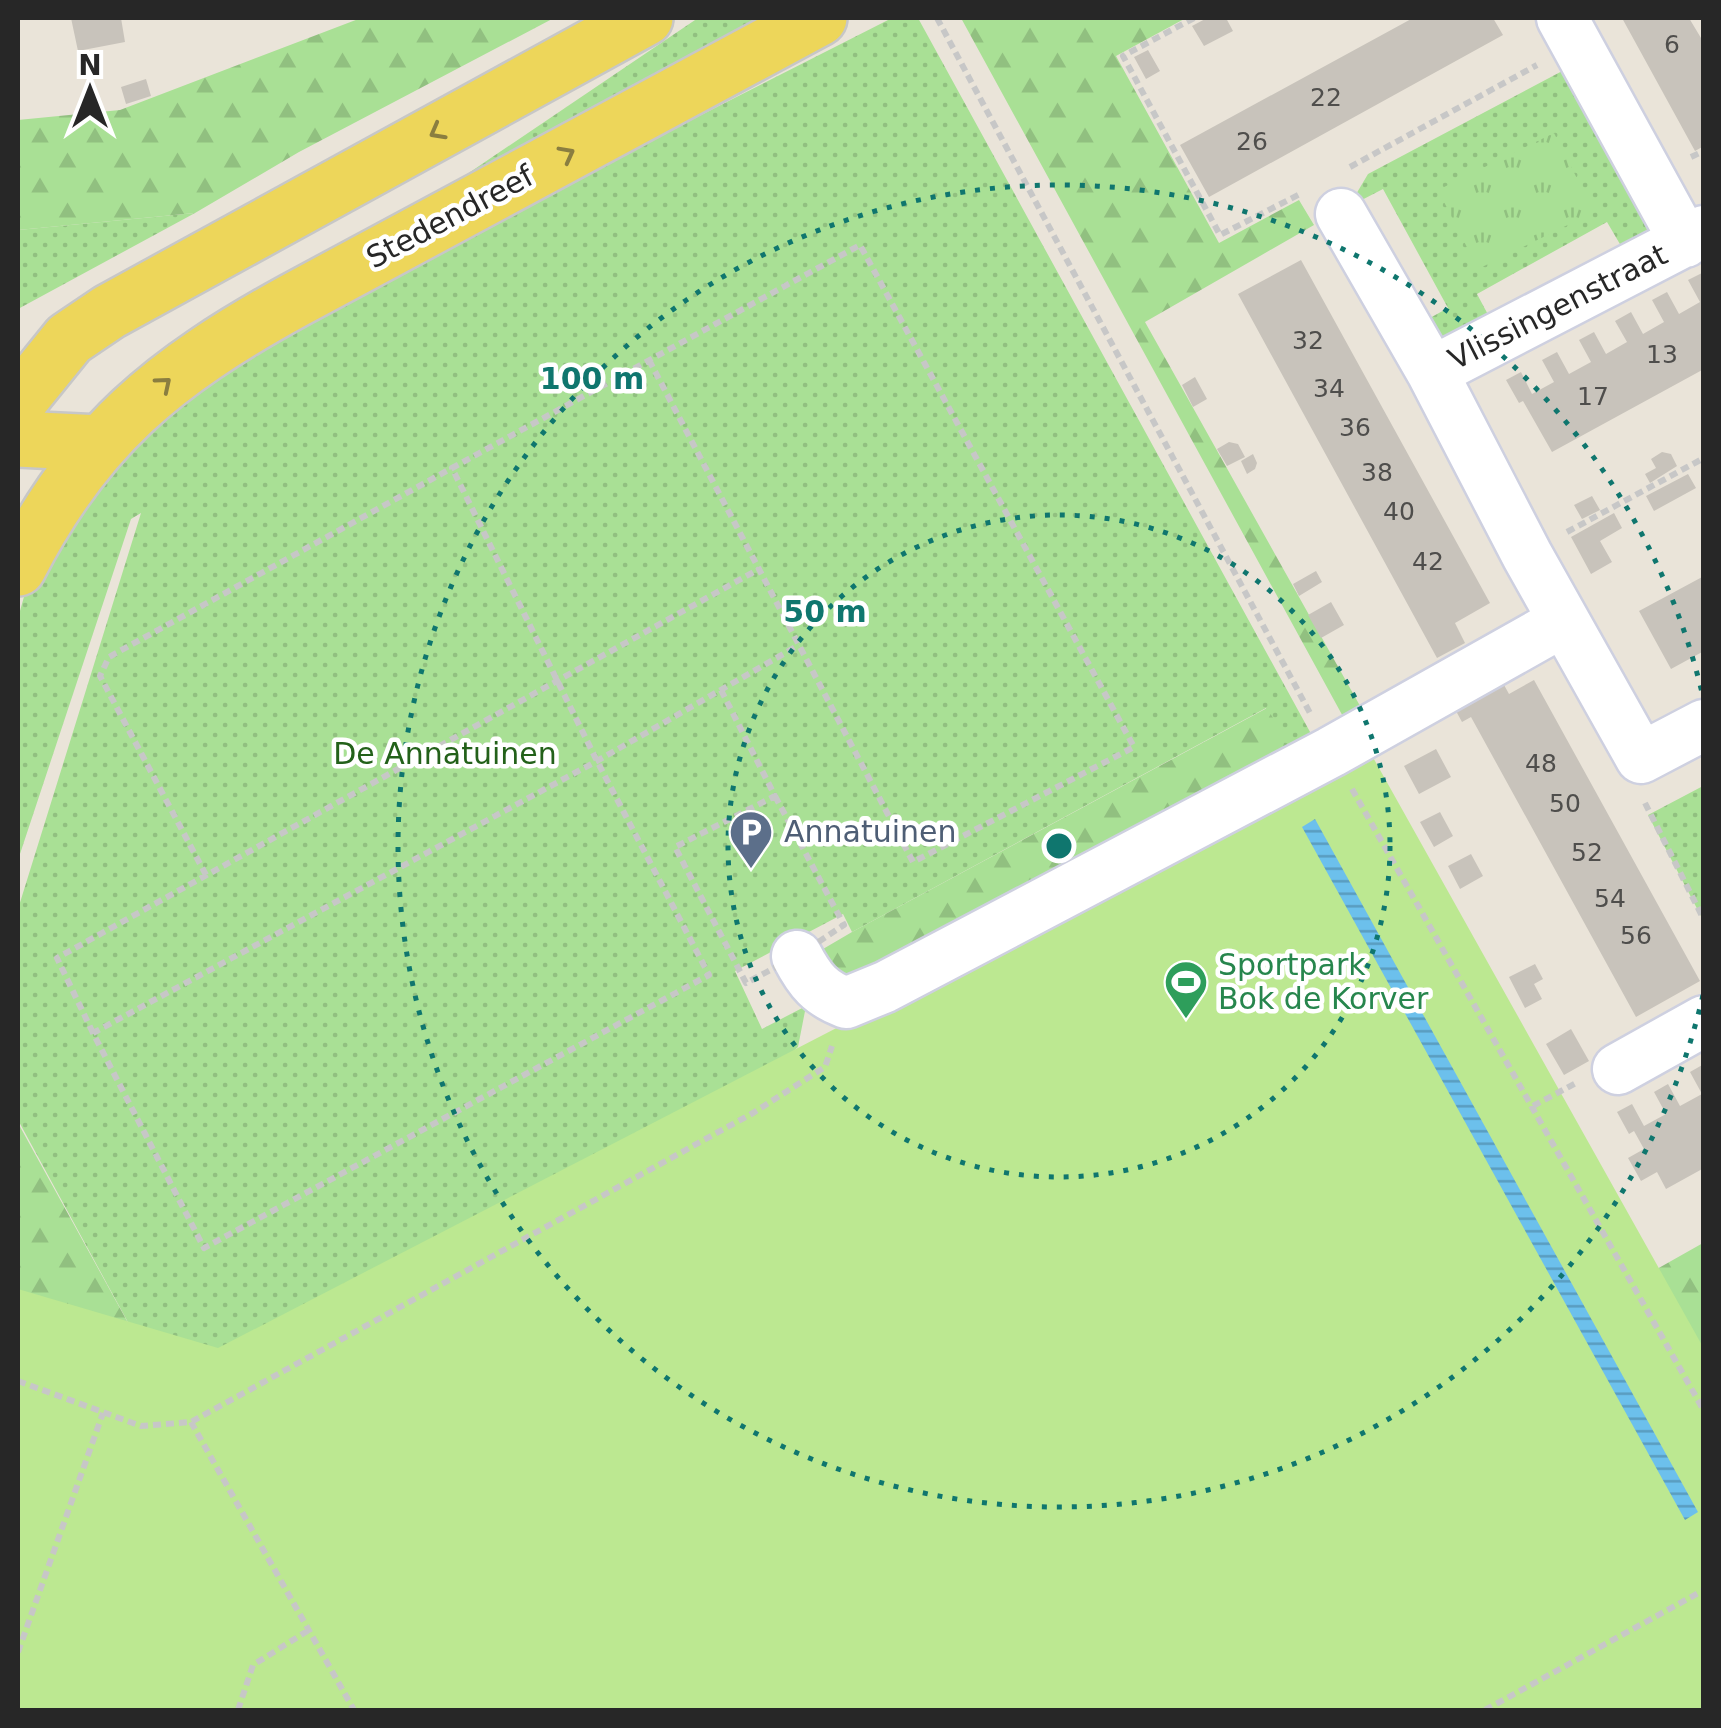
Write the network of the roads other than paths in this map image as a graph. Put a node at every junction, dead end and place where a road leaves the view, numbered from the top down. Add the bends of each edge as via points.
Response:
1 (645, 18) edge
2 (819, 18) edge
3 (1569, 31) edge
4 (1329, 193) road end
5 (1694, 237) edge
6 (43, 343) edge
7 (1432, 372) junction
8 (18, 402) edge
9 (18, 440) edge
10 (100, 443) junction
11 (18, 568) edge
12 (1564, 621) junction
13 (1704, 725) edge
14 (797, 956) road end
15 (1704, 1021) edge
16 (1618, 1069) dead end

1 -> 6 main road
10 -> 2 main road, Stedendreef via 182,368 237,332
3 - 5 street, Vlissingenstraat
4 - 7 street, Vlissingenstraat
5 - 7 street, Vlissingenstraat
6 - 8 main road
7 - 12 street, Vlissingenstraat
9 - 10 main road
10 - 11 main road, Stedendreef via 56,498
12 - 13 street, Vlissingenstraat via 1641,758
12 - 14 street via 1314,762 885,987 846,1002 824,994
15 - 16 street

